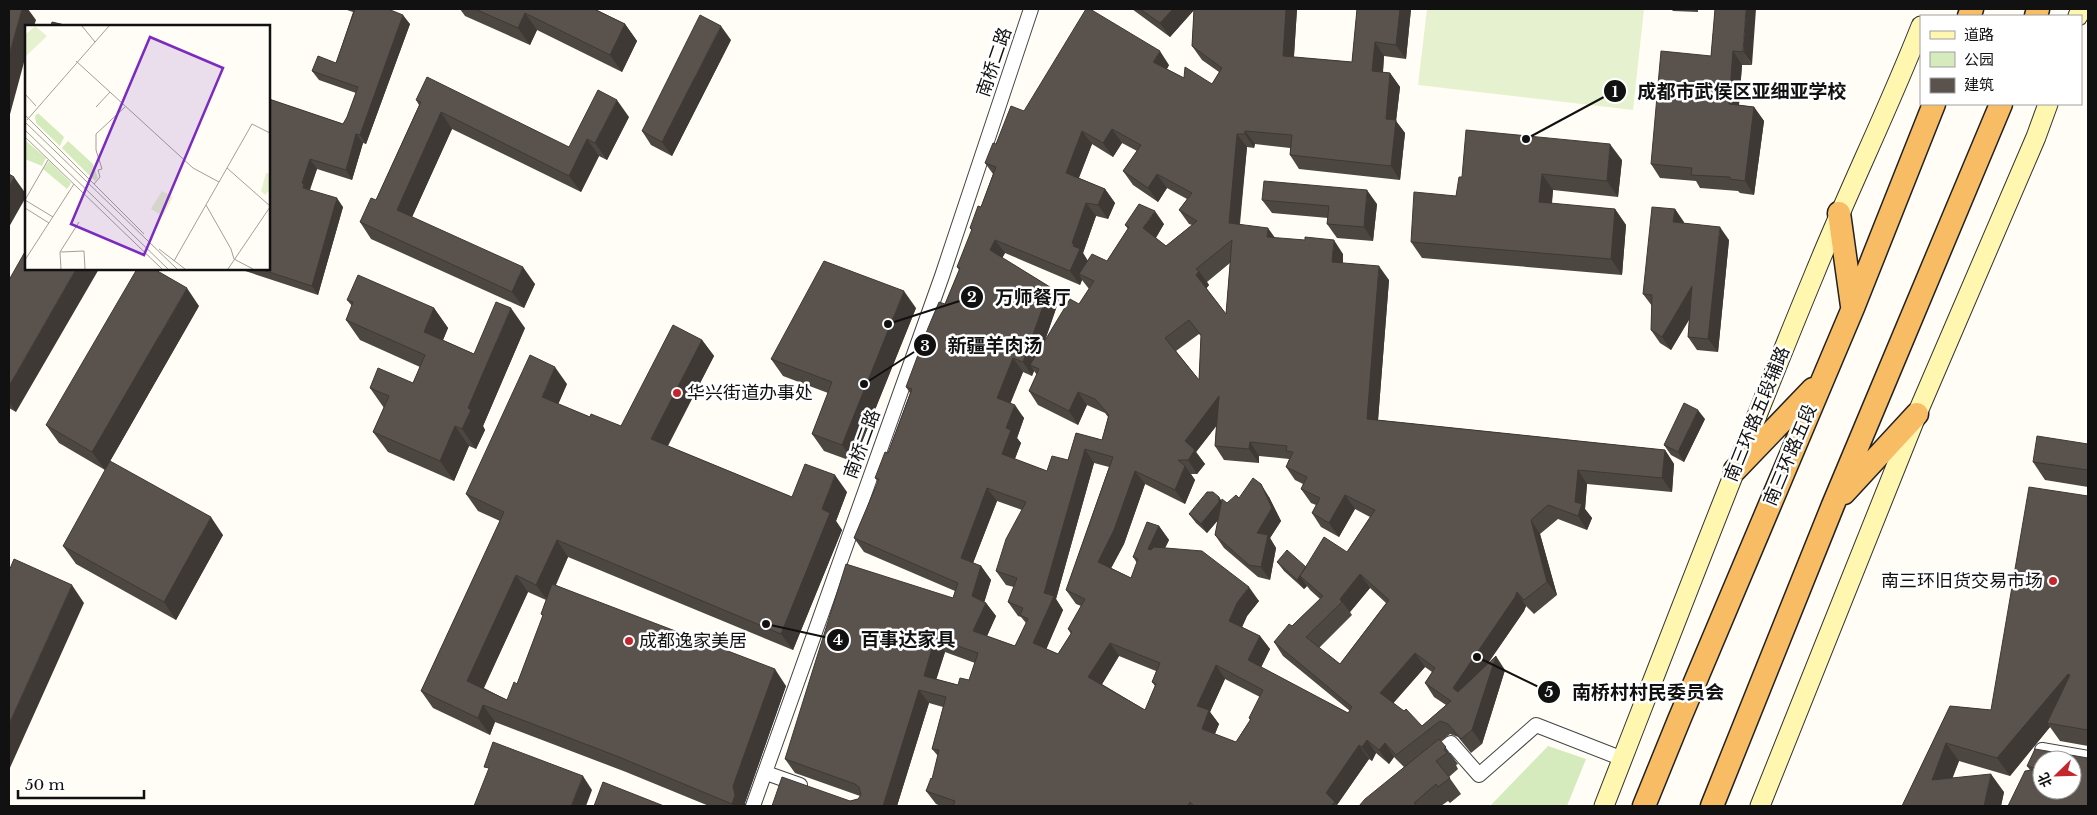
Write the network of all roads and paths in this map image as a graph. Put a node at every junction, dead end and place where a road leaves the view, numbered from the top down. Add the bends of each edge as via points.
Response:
1 (1031, 9) edge
2 (1920, 29) edge
3 (1934, 105) edge
4 (2000, 105) edge
5 (2048, 105) edge
6 (1839, 213) junction
7 (1852, 308) junction
8 (1822, 379) junction
9 (1917, 414) junction
10 (1735, 470) junction
11 (1833, 505) junction
12 (1623, 759) junction
13 (1420, 768) edge
14 (766, 773) junction
15 (809, 788) edge
16 (754, 806) edge
17 (1604, 806) edge
18 (1644, 806) edge
19 (1712, 806) edge
20 (1760, 806) edge

1 - 14 street, 南桥二路 via 938,285
2 - 6 main road, 南三环路五段辅路
3 - 7 highway, 南三环路五段
4 - 11 highway
5 - 9 main road
6 - 7 highway
6 - 10 main road, 南三环路五段辅路
7 - 8 highway, 南三环路五段
8 - 10 highway
8 - 18 highway, 南三环路五段
9 - 11 highway
9 - 20 main road
10 - 12 main road, 南三环路五段辅路
11 - 19 highway
12 - 13 street via 1536,725 1478,775 1451,743
12 - 17 main road, 南三环路五段辅路
14 - 15 street
14 - 16 street, 南桥二路

